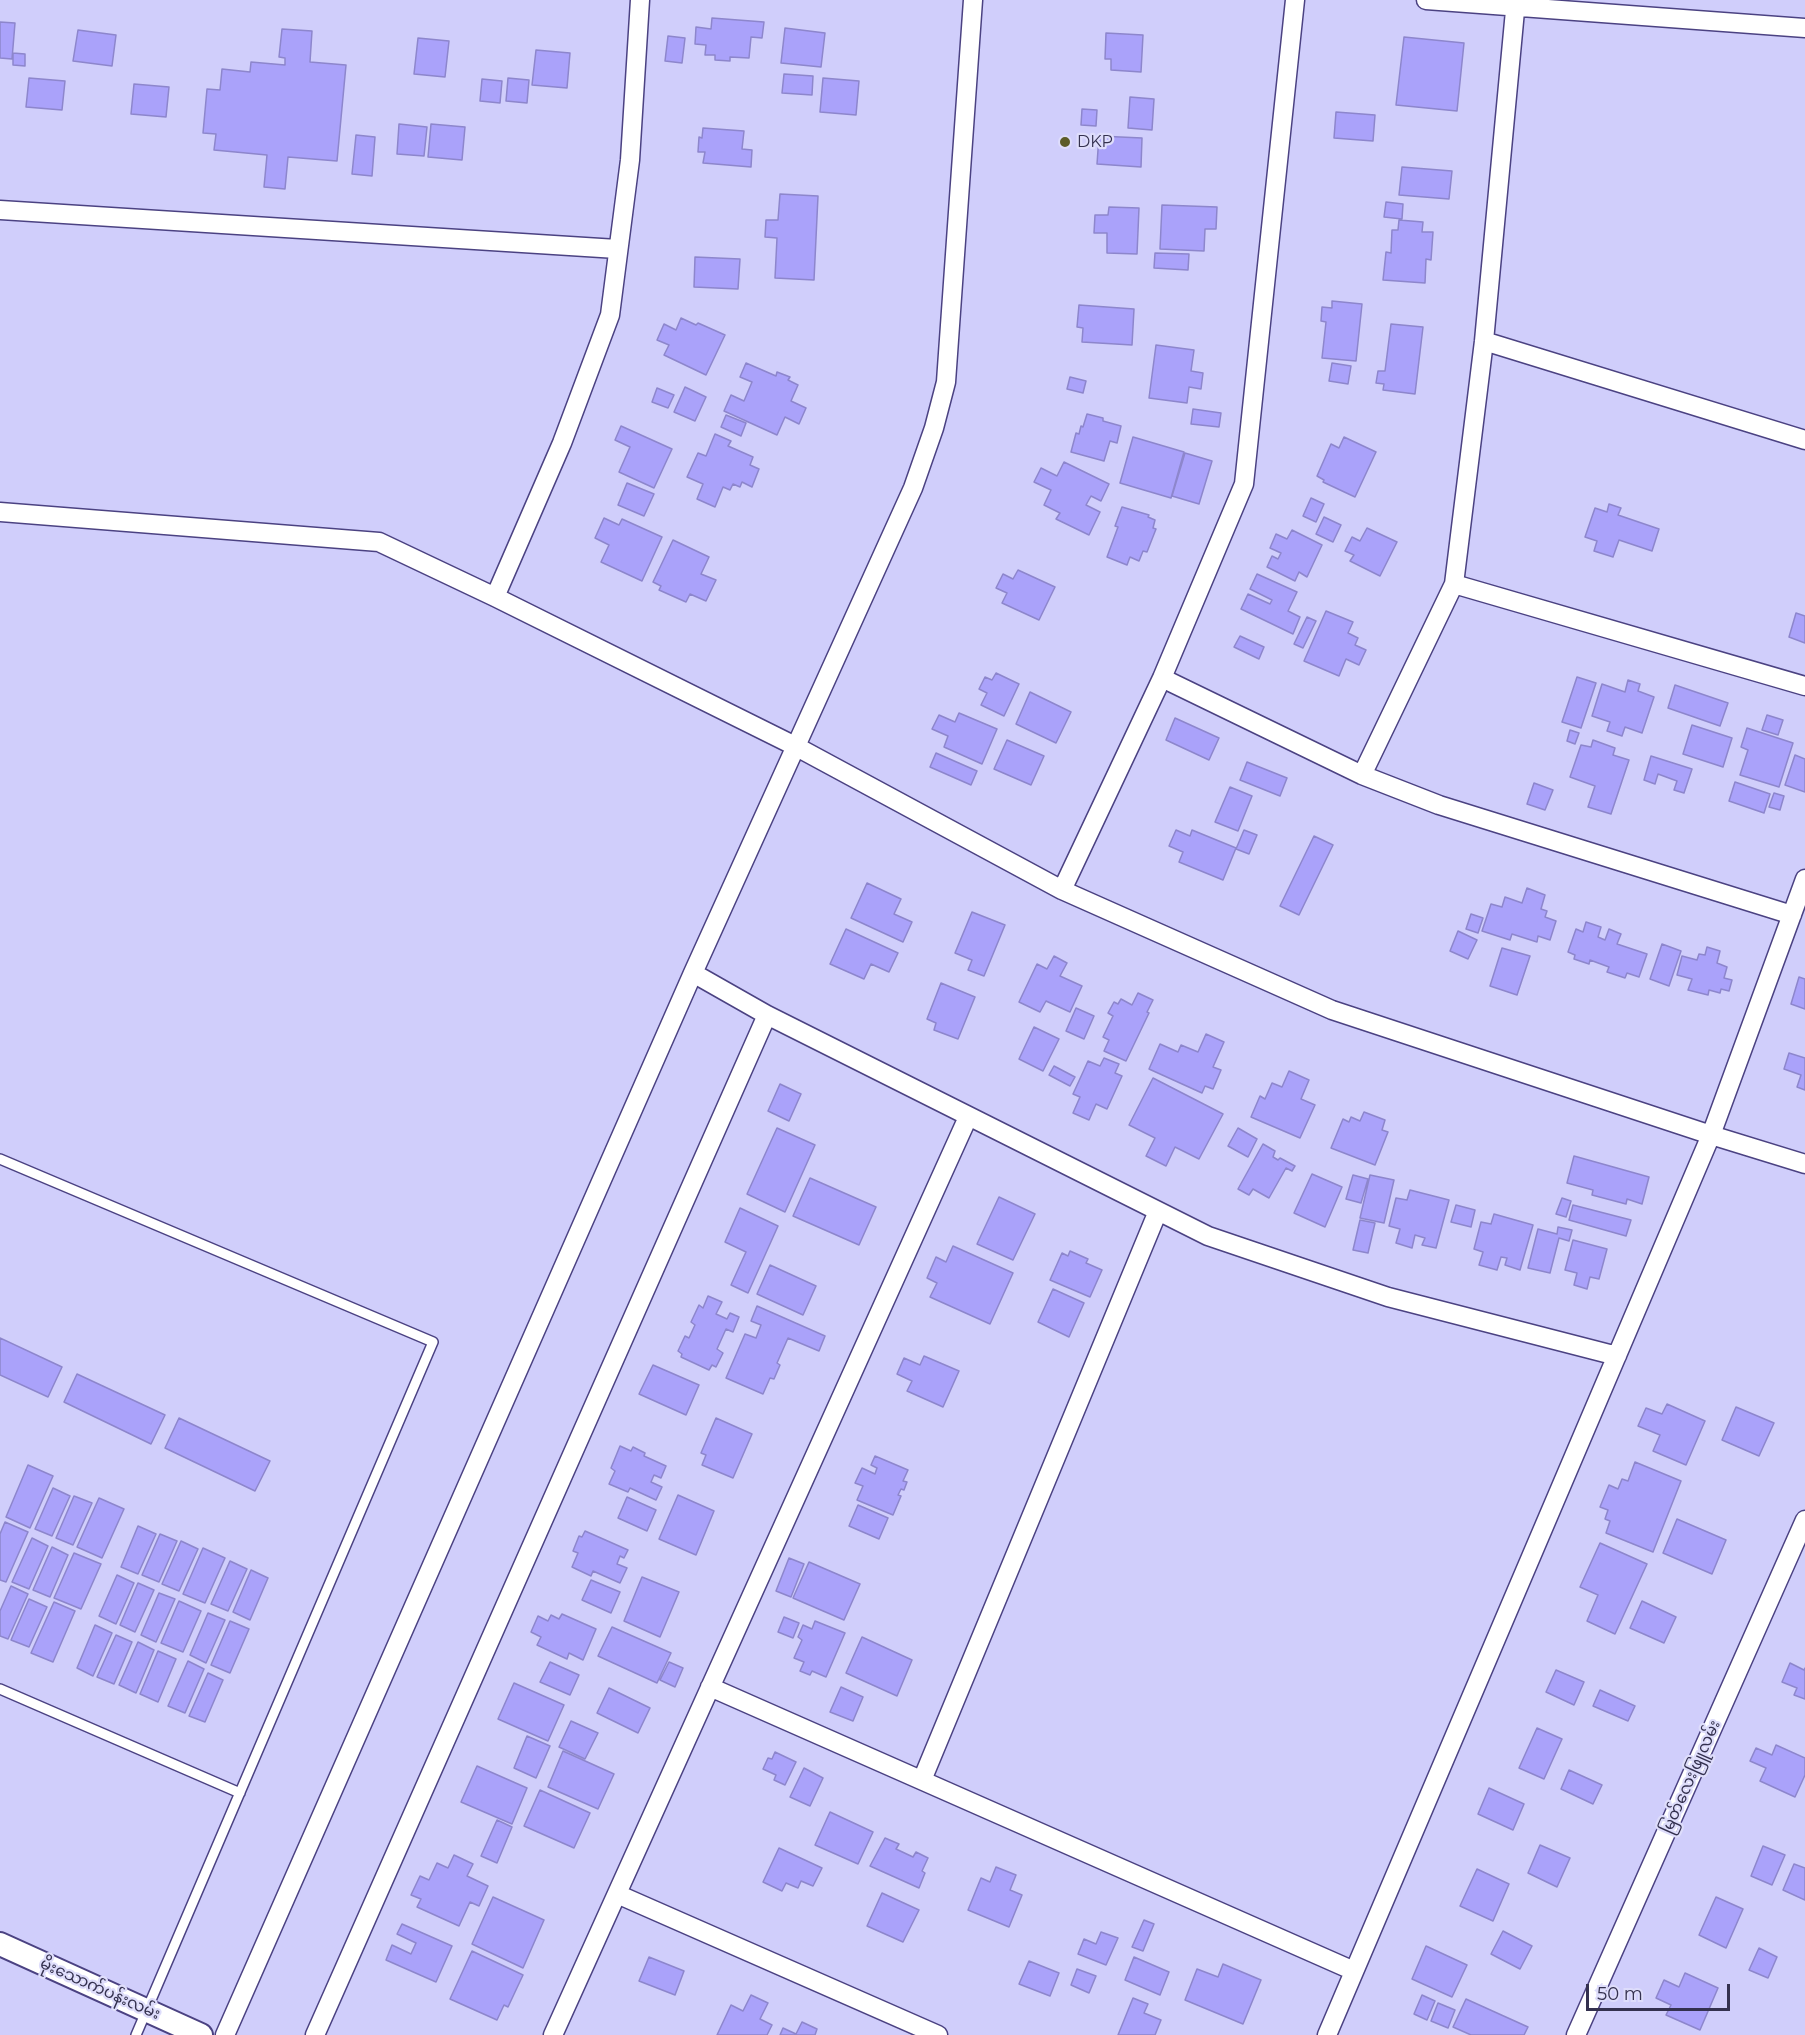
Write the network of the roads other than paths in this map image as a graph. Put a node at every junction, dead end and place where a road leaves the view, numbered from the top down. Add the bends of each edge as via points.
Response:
1 (640, 0) edge
2 (973, 0) edge
3 (1295, 0) edge
4 (1426, 0) edge
5 (1515, 4) edge
6 (1805, 28) edge
7 (0, 210) edge
8 (617, 249) junction
9 (1484, 340) junction
10 (1805, 440) edge
11 (0, 512) edge
12 (1454, 584) junction
13 (495, 597) junction
14 (1162, 678) junction
15 (1805, 686) edge
16 (795, 746) junction
17 (1362, 775) junction
18 (1805, 879) edge
19 (1062, 890) junction
20 (1792, 915) junction
21 (693, 973) junction
22 (767, 1015) junction
23 (968, 1116) junction
24 (1711, 1136) junction
25 (0, 1159) edge
26 (1805, 1164) edge
27 (1158, 1211) junction
28 (1617, 1356) junction
29 (1805, 1520) edge
30 (710, 1687) junction
31 (0, 1689) edge
32 (922, 1780) junction
33 (240, 1793) junction
34 (617, 1894) junction
35 (0, 1944) edge
36 (1354, 1971) junction
37 (147, 2010) junction
38 (136, 2035) edge
39 (201, 2035) edge
40 (225, 2035) edge
41 (315, 2035) edge
42 (553, 2035) edge
43 (938, 2035) edge
44 (1327, 2035) edge
45 (1576, 2035) edge

1 - 8 street via 630,160
2 - 16 street via 945,382 913,488
3 - 14 street via 1244,484
4 - 5 street
5 - 6 street
5 - 9 street
7 - 8 street
8 - 13 street via 610,315
9 - 10 street
9 - 12 street
11 - 13 street via 379,542
12 - 15 street
12 - 17 street
13 - 16 street
14 - 17 street
14 - 19 street
16 - 19 street
16 - 21 street
17 - 20 street via 1439,805
18 - 20 street
19 - 24 street via 1332,1010
20 - 24 street
21 - 22 street
21 - 40 street
22 - 23 street
22 - 41 street
23 - 27 street
23 - 30 street
24 - 26 street
24 - 28 street
25 - 33 lane via 433,1342
27 - 28 street via 1208,1236 1388,1297
27 - 32 street
28 - 36 street
29 - 45 street, မြတ်လေးဖြူလမ်း
30 - 32 street
30 - 34 street
31 - 33 lane
32 - 36 street
33 - 37 lane
34 - 42 street
34 - 43 street
35 - 37 street, မိုးသောက်ပန်းလမ်း
36 - 44 street
37 - 38 lane
37 - 39 street, မိုးသောက်ပန်းလမ်း

